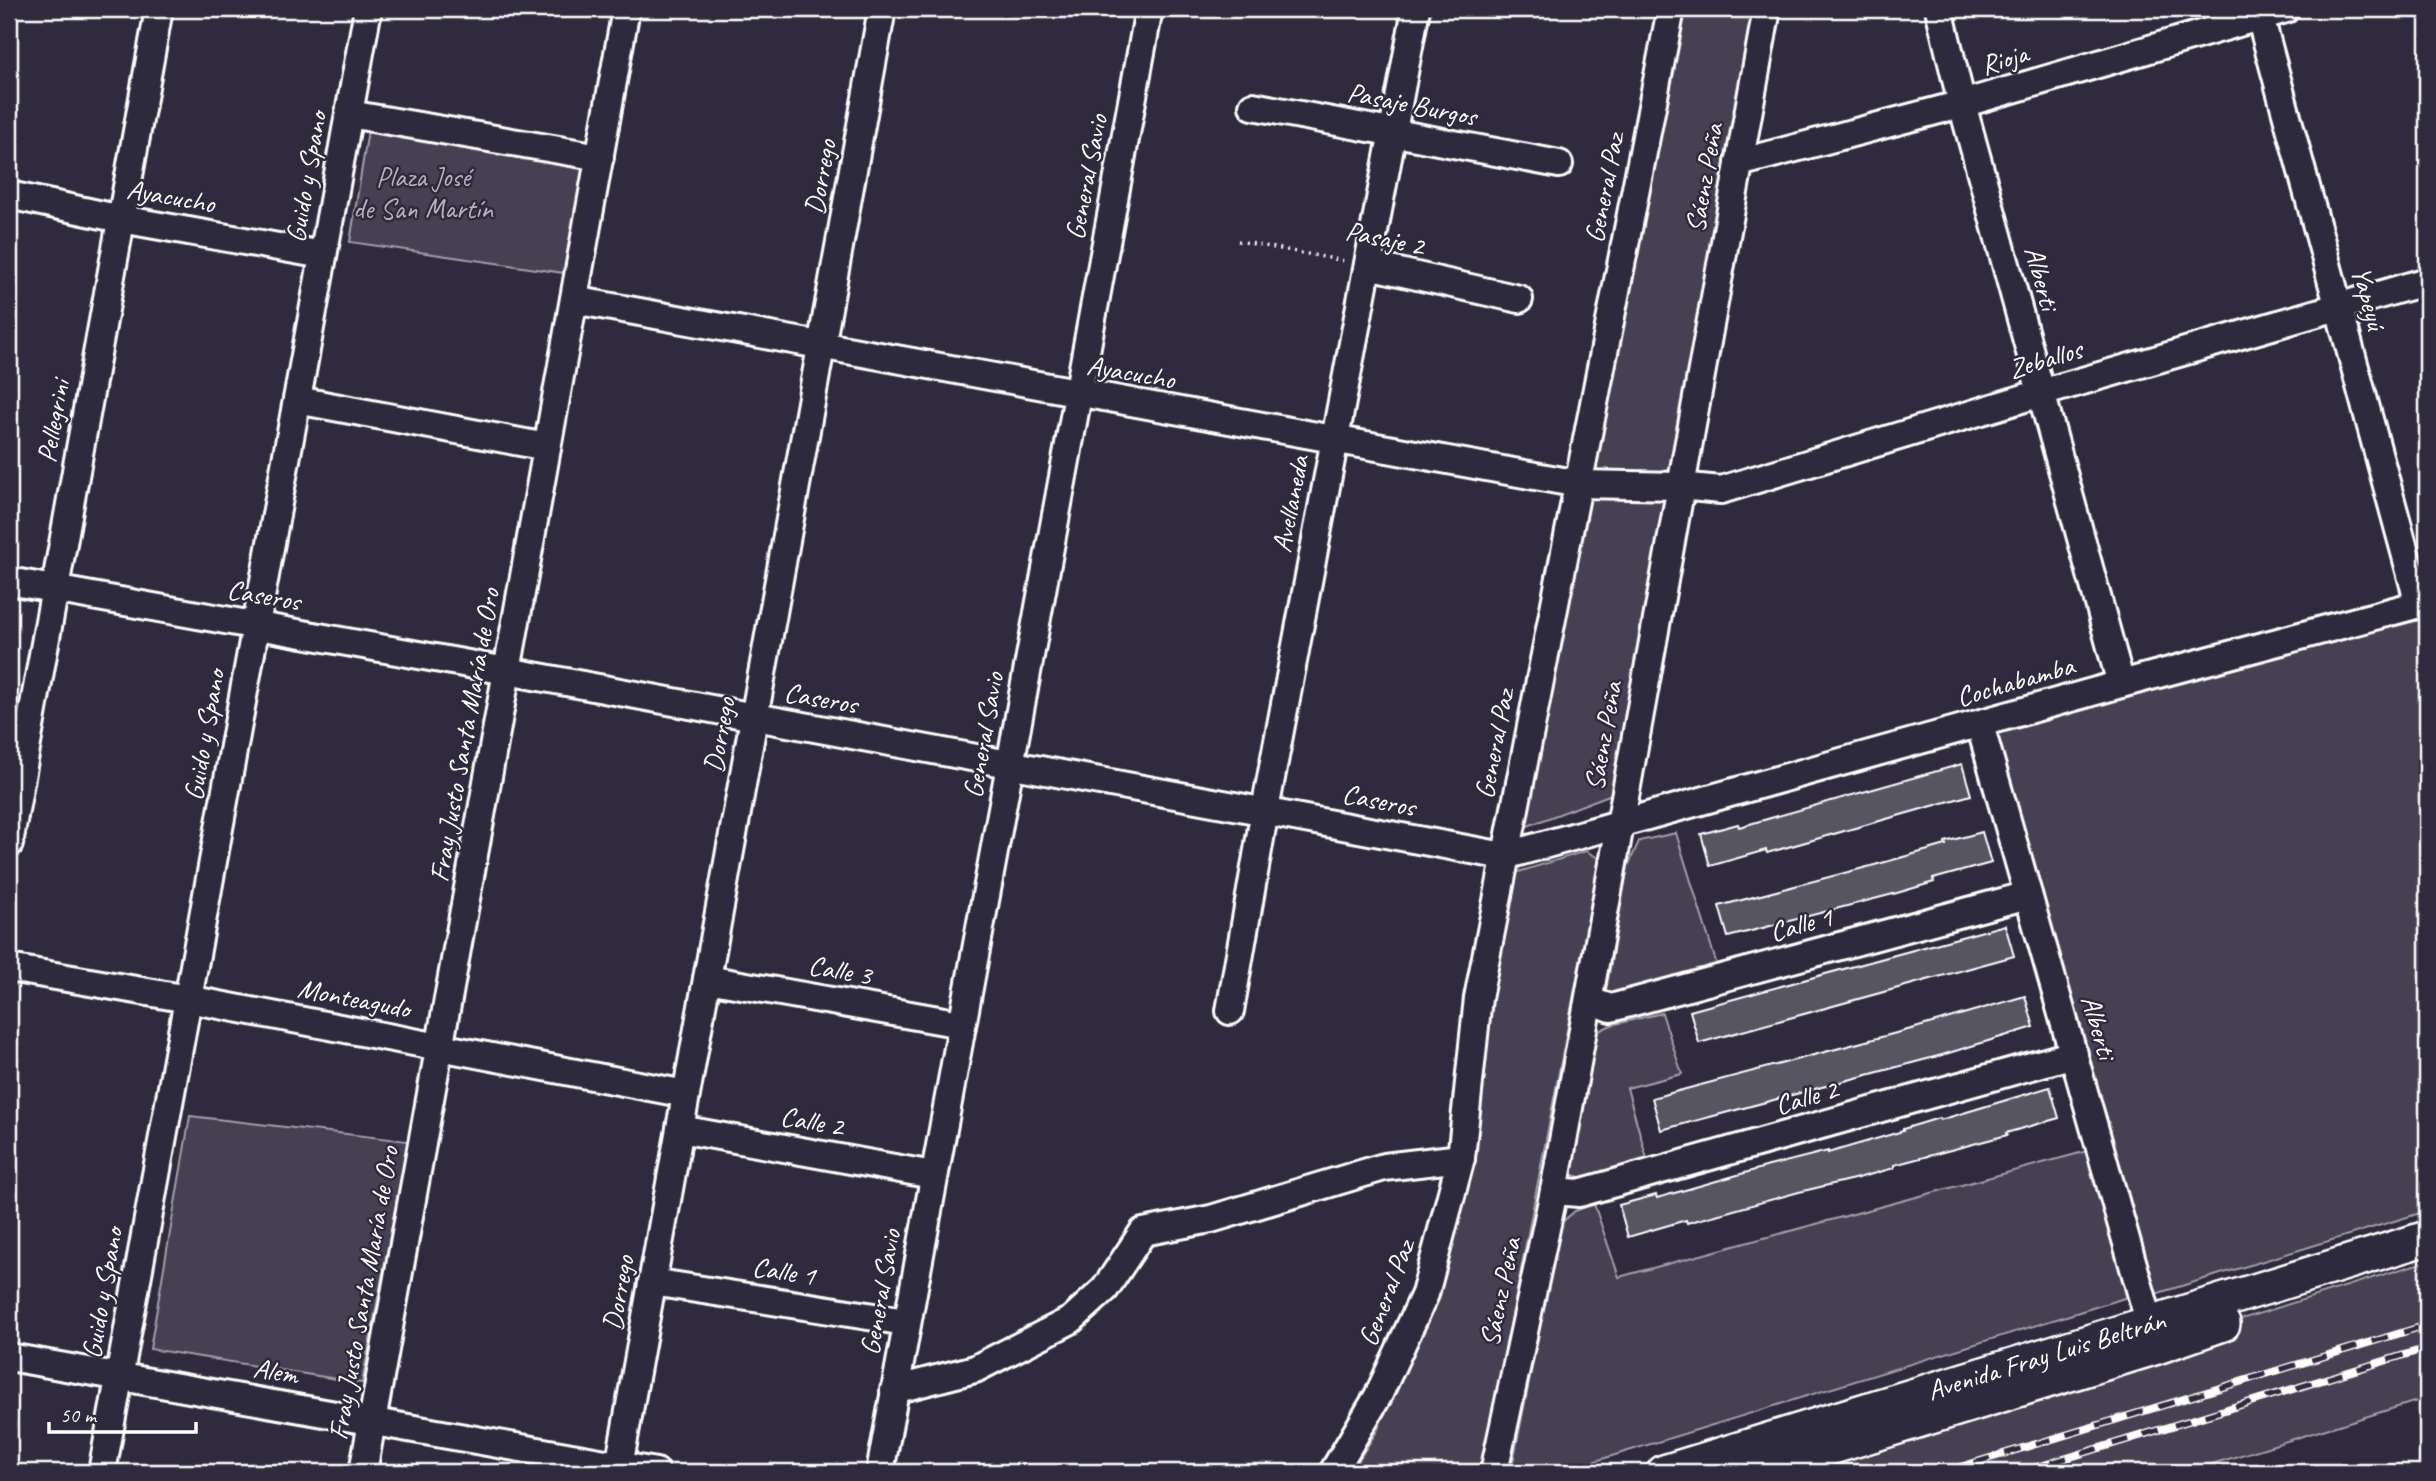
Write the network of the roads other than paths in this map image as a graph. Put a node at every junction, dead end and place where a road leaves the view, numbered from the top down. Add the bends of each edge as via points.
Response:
1 (159, 9) edge
2 (368, 9) edge
3 (626, 9) edge
4 (883, 9) edge
5 (1149, 9) edge
6 (1416, 9) edge
7 (1671, 9) edge
8 (1767, 9) edge
9 (1939, 9) edge
10 (2286, 9) edge
11 (2259, 12) edge
12 (1962, 104) junction
13 (1253, 106) dead end
14 (349, 114) junction
15 (1393, 133) junction
16 (600, 157) junction
17 (1739, 163) junction
18 (1559, 164) dead end
19 (9, 195) edge
20 (121, 219) junction
21 (323, 254) junction
22 (1368, 265) junction
23 (2427, 281) edge
24 (1519, 299) dead end
25 (574, 300) junction
26 (2338, 305) junction
27 (821, 347) junction
28 (2041, 393) junction
29 (1078, 394) junction
30 (297, 400) junction
31 (1334, 441) junction
32 (547, 447) junction
33 (1579, 484) junction
34 (1680, 486) junction
35 (9, 581) edge
36 (54, 591) junction
37 (2423, 603) edge
38 (256, 625) junction
39 (507, 671) junction
40 (2121, 684) junction
41 (754, 718) junction
42 (1980, 724) junction
43 (1009, 764) junction
44 (1265, 810) junction
45 (1620, 823) junction
46 (9, 844) edge
47 (1504, 856) junction
48 (2028, 895) junction
49 (9, 968) edge
50 (707, 979) junction
51 (188, 999) junction
52 (1590, 1001) junction
53 (1230, 1011) dead end
54 (961, 1024) junction
55 (440, 1046) junction
56 (2074, 1054) junction
57 (686, 1094) junction
58 (680, 1129) junction
59 (1461, 1158) junction
60 (933, 1175) junction
61 (1554, 1191) junction
62 (2427, 1238) edge
63 (2427, 1261) edge
64 (652, 1282) junction
65 (906, 1322) junction
66 (2153, 1335) junction
67 (9, 1357) edge
68 (120, 1375) junction
69 (894, 1390) junction
70 (372, 1420) junction
71 (619, 1469) edge
72 (102, 1472) edge
73 (363, 1472) edge
74 (656, 1472) edge
75 (880, 1472) edge
76 (1333, 1472) edge
77 (1494, 1472) edge
78 (1664, 1472) edge
79 (1752, 1472) edge

1 - 20 street, Pellegrini
2 - 14 street, Guido y Spano
3 - 16 street, Fray Justo Santa María de Oro
4 - 27 street, Dorrego
5 - 29 street, General Savio
6 - 15 street, Avellaneda
7 - 33 street, General Paz
8 - 17 street, Sáenz Peña
9 - 12 street, Alberti
10 - 11 street, Rioja
11 - 12 street, Rioja
11 - 26 street, Yapeyú
12 - 17 street, Rioja
12 - 28 street, Alberti
13 - 15 street, Pasaje Burgos
14 - 16 street
14 - 21 street, Guido y Spano
15 - 18 street, Pasaje Burgos
15 - 22 street, Avellaneda
16 - 25 street, Fray Justo Santa María de Oro
17 - 34 street, Sáenz Peña
19 - 20 street, Ayacucho
20 - 21 street, Ayacucho
20 - 36 street, Pellegrini
21 - 30 street, Guido y Spano
22 - 24 street, Pasaje 2
22 - 31 street, Avellaneda
23 - 26 street, Zeballos
25 - 27 street, Ayacucho
25 - 32 street, Fray Justo Santa María de Oro
26 - 28 street, Zeballos
26 - 37 street, Yapeyú
27 - 29 street, Ayacucho
27 - 41 street, Dorrego
28 - 34 street, Zeballos via 1721,490
28 - 40 street, Alberti
29 - 31 street, Ayacucho
29 - 43 street, General Savio
30 - 32 street
30 - 38 street, Guido y Spano
31 - 33 street, Ayacucho
31 - 44 street, Avellaneda
32 - 39 street, Fray Justo Santa María de Oro
33 - 34 street, Ayacucho
33 - 47 street, General Paz
34 - 45 street, Sáenz Peña
35 - 36 street, Caseros
36 - 38 street, Caseros
36 - 46 street, Pellegrini
37 - 40 street, Cochabamba
38 - 39 street, Caseros
38 - 51 street, Guido y Spano
39 - 41 street, Caseros
39 - 55 street, Fray Justo Santa María de Oro
40 - 42 street, Cochabamba
41 - 43 street, Caseros
41 - 50 street, Dorrego
42 - 45 street, Cochabamba
42 - 48 street, Alberti
43 - 44 street, Caseros
43 - 54 street, General Savio
44 - 47 street, Caseros
44 - 53 street, Avellaneda
45 - 47 street, Caseros
45 - 52 street, Sáenz Peña
47 - 59 street, General Paz via 1478,998
48 - 52 street, Calle 1 via 1611,1008
48 - 56 street, Alberti
49 - 51 street, Monteagudo
50 - 54 street, Calle 3
50 - 57 street, Dorrego
51 - 55 street, Monteagudo
51 - 68 street, Guido y Spano
52 - 61 street, Sáenz Peña
54 - 60 street, General Savio
55 - 57 street, Monteagudo
55 - 70 street, Fray Justo Santa María de Oro
56 - 61 street, Calle 2 via 1579,1193
56 - 66 street, Alberti
57 - 58 street, Dorrego
58 - 60 street, Calle 2
58 - 64 street, Dorrego
59 - 69 street via 1384,1167 1211,1219 1143,1232 1105,1289 1072,1320 975,1369
59 - 76 street, General Paz via 1426,1294 1378,1396
60 - 65 street, General Savio
61 - 77 street, Sáenz Peña
62 - 66 main road, Avenida Fray Luis Beltrán
63 - 66 main road, Avenida Fray Luis Beltrán
64 - 65 street, Calle 1
64 - 71 street, Dorrego
65 - 69 street, General Savio
66 - 78 main road, Avenida Fray Luis Beltrán
66 - 79 main road, Avenida Fray Luis Beltrán
67 - 68 street, Alem
68 - 70 street, Alem
68 - 72 street, Guido y Spano
69 - 75 street, General Savio
70 - 71 street, Alem
70 - 73 street, Fray Justo Santa María de Oro
71 - 74 street, Alem

